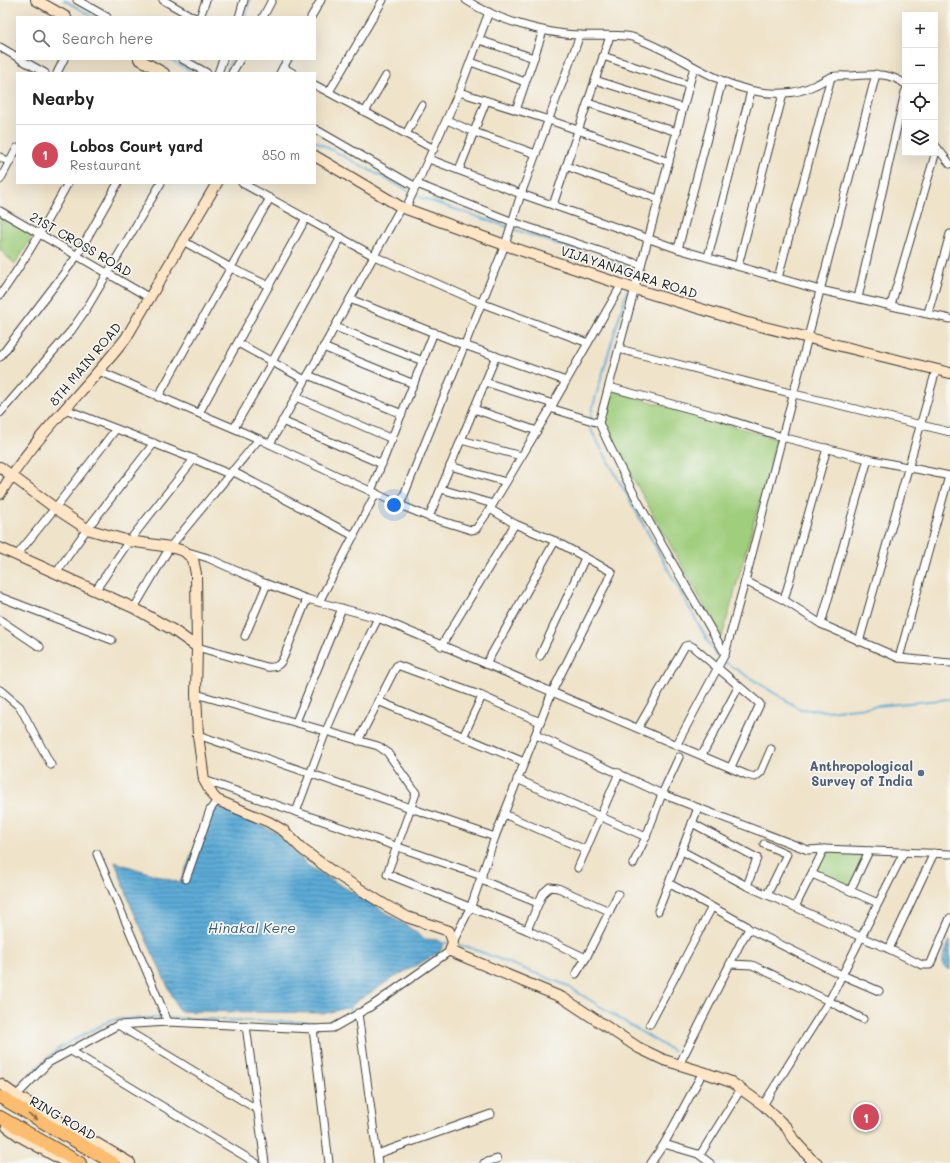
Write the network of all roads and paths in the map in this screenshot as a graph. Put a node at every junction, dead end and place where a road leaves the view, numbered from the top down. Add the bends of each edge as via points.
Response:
1 (36, 0) edge
2 (77, 0) edge
3 (163, 0) edge
4 (206, 0) edge
5 (244, 0) edge
6 (272, 0) edge
7 (321, 0) edge
8 (383, 0) edge
9 (466, 0) edge
10 (489, 12) junction
11 (64, 16) edge
12 (105, 16) edge
13 (190, 16) edge
14 (200, 16) edge
15 (239, 16) edge
16 (264, 16) edge
17 (312, 16) edge
18 (543, 31) junction
19 (580, 35) junction
20 (610, 36) junction
21 (479, 40) junction
22 (0, 47) edge
23 (16, 56) edge
24 (603, 56) junction
25 (534, 58) junction
26 (22, 60) edge
27 (64, 60) edge
28 (141, 60) edge
29 (184, 60) edge
30 (223, 60) edge
31 (239, 60) edge
32 (287, 60) edge
33 (471, 62) junction
34 (694, 67) junction
35 (281, 70) edge
36 (43, 72) edge
37 (58, 72) edge
38 (162, 72) edge
39 (205, 72) edge
40 (218, 72) edge
41 (233, 72) edge
42 (876, 74) junction
43 (386, 76) dead end
44 (831, 77) junction
45 (595, 80) junction
46 (722, 81) junction
47 (525, 82) junction
48 (902, 82) edge
49 (689, 85) junction
50 (316, 86) edge
51 (751, 91) junction
52 (329, 92) junction
53 (459, 92) junction
54 (783, 94) junction
55 (486, 101) junction
56 (588, 103) junction
57 (422, 105) dead end
58 (902, 105) edge
59 (683, 108) junction
60 (516, 110) junction
61 (365, 112) junction
62 (447, 120) junction
63 (549, 120) junction
64 (316, 130) edge
65 (578, 131) junction
66 (474, 132) junction
67 (677, 132) junction
68 (406, 134) junction
69 (434, 149) junction
70 (938, 149) edge
71 (16, 150) edge
72 (536, 154) junction
73 (933, 156) edge
74 (0, 157) edge
75 (316, 157) edge
76 (429, 159) junction
77 (9, 162) junction
78 (669, 162) junction
79 (950, 164) edge
80 (566, 166) junction
81 (459, 170) junction
82 (0, 180) edge
83 (67, 184) edge
84 (117, 184) edge
85 (159, 184) edge
86 (216, 184) edge
87 (244, 184) edge
88 (416, 185) junction
89 (522, 194) junction
90 (270, 198) junction
91 (658, 199) junction
92 (553, 205) junction
93 (404, 207) junction
94 (0, 212) edge
95 (306, 218) junction
96 (513, 222) junction
97 (950, 234) edge
98 (39, 235) junction
99 (341, 237) junction
100 (648, 238) junction
101 (183, 241) junction
102 (505, 245) junction
103 (678, 249) junction
104 (77, 256) junction
105 (374, 256) junction
106 (708, 257) junction
107 (641, 265) junction
108 (738, 266) junction
109 (231, 268) junction
110 (108, 273) junction
111 (778, 278) junction
112 (622, 284) junction
113 (269, 286) junction
114 (635, 289) junction
115 (820, 290) junction
116 (0, 295) edge
117 (150, 298) junction
118 (858, 298) junction
119 (350, 299) junction
120 (481, 303) junction
121 (891, 305) junction
122 (928, 313) junction
123 (950, 319) edge
124 (335, 327) junction
125 (434, 332) junction
126 (807, 338) junction
127 (238, 343) junction
128 (588, 343) junction
129 (464, 345) junction
130 (323, 347) junction
131 (619, 349) junction
132 (496, 356) junction
133 (0, 357) edge
134 (423, 361) junction
135 (272, 362) junction
136 (936, 370) junction
137 (99, 371) junction
138 (950, 373) edge
139 (306, 377) junction
140 (566, 381) junction
141 (485, 382) junction
142 (414, 384) junction
143 (609, 387) junction
144 (794, 394) junction
145 (158, 397) junction
146 (296, 397) junction
147 (552, 406) junction
148 (65, 409) junction
149 (474, 409) junction
150 (0, 413) edge
151 (199, 413) junction
152 (402, 414) junction
153 (282, 421) junction
154 (599, 424) junction
155 (921, 425) junction
156 (234, 428) junction
157 (116, 429) junction
158 (537, 431) junction
159 (950, 432) edge
160 (782, 437) junction
161 (259, 438) junction
162 (392, 439) junction
163 (461, 440) junction
164 (154, 444) junction
165 (270, 444) junction
166 (827, 448) junction
167 (521, 456) junction
168 (194, 459) junction
169 (868, 459) junction
170 (382, 464) junction
171 (450, 466) junction
172 (0, 467) edge
173 (908, 467) junction
174 (231, 473) junction
175 (12, 475) junction
176 (950, 476) edge
177 (506, 482) junction
178 (441, 489) junction
179 (373, 492) junction
180 (0, 494) edge
181 (400, 506) junction
182 (492, 506) junction
183 (55, 508) junction
184 (429, 518) junction
185 (515, 524) junction
186 (87, 529) junction
187 (354, 536) junction
188 (129, 541) junction
189 (555, 541) junction
190 (0, 548) edge
191 (170, 548) junction
192 (184, 551) junction
193 (17, 555) junction
194 (585, 558) junction
195 (56, 574) junction
196 (745, 581) junction
197 (267, 584) junction
198 (95, 591) junction
199 (0, 597) edge
200 (307, 599) junction
201 (784, 600) junction
202 (319, 602) junction
203 (134, 608) junction
204 (342, 608) junction
205 (378, 618) junction
206 (0, 620) edge
207 (821, 624) junction
208 (244, 636) dead end
209 (112, 640) dead end
210 (859, 642) junction
211 (442, 646) junction
212 (40, 647) dead end
213 (197, 647) junction
214 (540, 656) dead end
215 (899, 658) junction
216 (722, 661) junction
217 (950, 663) edge
218 (486, 664) junction
219 (738, 686) junction
220 (0, 690) edge
221 (552, 692) junction
222 (196, 694) junction
223 (482, 696) junction
224 (378, 700) junction
225 (296, 722) junction
226 (540, 722) junction
227 (638, 728) junction
228 (326, 731) junction
229 (198, 735) junction
230 (536, 735) junction
231 (463, 737) junction
232 (358, 741) junction
233 (676, 744) junction
234 (771, 749) dead end
235 (702, 755) junction
236 (679, 757) dead end
237 (524, 762) junction
238 (51, 765) dead end
239 (731, 767) junction
240 (619, 773) junction
241 (311, 774) junction
242 (517, 779) junction
243 (204, 780) junction
244 (662, 794) junction
245 (217, 800) junction
246 (412, 808) junction
247 (698, 808) junction
248 (296, 812) junction
249 (504, 814) junction
250 (601, 817) junction
251 (692, 823) junction
252 (495, 837) junction
253 (646, 837) junction
254 (764, 844) dead end
255 (397, 846) junction
256 (824, 848) junction
257 (586, 850) junction
258 (682, 851) junction
259 (869, 851) junction
260 (904, 852) junction
261 (934, 853) junction
262 (97, 854) dead end
263 (950, 854) edge
264 (633, 864) dead end
265 (578, 868) dead end
266 (812, 874) junction
267 (482, 878) junction
268 (186, 879) dead end
269 (670, 884) junction
270 (747, 886) junction
271 (850, 891) junction
272 (618, 894) dead end
273 (767, 895) junction
274 (538, 903) junction
275 (878, 903) junction
276 (471, 906) junction
277 (712, 907) junction
278 (795, 907) junction
279 (609, 911) junction
280 (658, 912) dead end
281 (950, 918) edge
282 (749, 929) junction
283 (527, 930) junction
284 (861, 937) junction
285 (451, 947) junction
286 (889, 948) junction
287 (586, 958) junction
288 (730, 964) junction
289 (576, 974) dead end
290 (842, 975) junction
291 (879, 991) dead end
292 (829, 1001) junction
293 (358, 1013) junction
294 (863, 1019) dead end
295 (168, 1022) junction
296 (650, 1024) dead end
297 (118, 1026) junction
298 (246, 1026) junction
299 (313, 1029) junction
300 (71, 1051) junction
301 (679, 1065) junction
302 (703, 1072) junction
303 (0, 1084) edge
304 (742, 1089) junction
305 (9, 1099) edge
306 (764, 1105) junction
307 (258, 1110) junction
308 (491, 1114) dead end
309 (0, 1122) edge
310 (664, 1144) junction
311 (377, 1154) junction
312 (700, 1155) junction
313 (497, 1159) dead end
314 (67, 1163) edge
315 (80, 1163) edge
316 (112, 1163) edge
317 (130, 1163) edge
318 (256, 1163) edge
319 (265, 1163) edge
320 (328, 1163) edge
321 (378, 1163) edge
322 (484, 1163) edge
323 (651, 1163) edge
324 (710, 1163) edge
325 (817, 1163) edge

1 - 11 street
2 - 12 street
3 - 13 street
4 - 14 street
5 - 15 street
6 - 16 street
7 - 17 street
8 - 52 street
9 - 10 street
10 - 18 street
10 - 21 street
18 - 19 street
18 - 25 street
19 - 20 street
19 - 63 street
20 - 24 street
20 - 34 street via 630,36
21 - 25 street
21 - 33 street
22 - 23 street
24 - 45 street
24 - 49 street
25 - 47 street
26 - 36 street
27 - 37 street
28 - 38 street
29 - 39 street
30 - 40 street
31 - 41 street
32 - 35 street
33 - 47 street
33 - 53 street
34 - 46 street
34 - 49 street
42 - 44 street
42 - 48 street via 884,74
42 - 115 street
43 - 61 street
44 - 54 street via 800,91
44 - 111 street
45 - 56 street
45 - 59 street
46 - 51 street
46 - 103 street
47 - 60 street
49 - 59 street
50 - 52 street
51 - 54 street
51 - 106 street
52 - 61 street
53 - 55 street
53 - 62 street
54 - 108 street
55 - 60 street
55 - 66 street
56 - 65 street
56 - 67 street
57 - 68 street
58 - 118 street
59 - 67 street
60 - 63 street
61 - 68 street
62 - 66 street
62 - 69 street
63 - 65 street
63 - 72 street
64 - 88 street
65 - 78 street
65 - 80 street
66 - 72 street
66 - 81 street
67 - 78 street
68 - 69 street
69 - 76 street
70 - 79 street
71 - 77 street
72 - 89 street
73 - 121 street
74 - 77 street
75 - 93 street, VIJAYANAGARA ROAD
76 - 81 street
76 - 88 street
77 - 82 street
78 - 91 street
80 - 91 street
80 - 92 street
81 - 89 street
83 - 98 street
84 - 104 street
85 - 110 street
86 - 101 street, 8TH MAIN ROAD
87 - 90 street
88 - 93 street
88 - 96 street
89 - 92 street
89 - 96 street
90 - 95 street
90 - 109 street
91 - 100 street
92 - 100 street
93 - 102 street, VIJAYANAGARA ROAD
93 - 105 street
94 - 98 street, 21ST CROSS ROAD
95 - 99 street
95 - 113 street
96 - 102 street
96 - 107 street
97 - 122 street
98 - 104 street, 21ST CROSS ROAD
98 - 116 street
99 - 105 street
99 - 135 street
100 - 103 street
100 - 107 street
101 - 109 street
101 - 117 street, 8TH MAIN ROAD
102 - 112 street, VIJAYANAGARA ROAD
102 - 120 street
103 - 106 street
104 - 110 street, 21ST CROSS ROAD
104 - 133 street
105 - 119 street
105 - 120 street
106 - 108 street
107 - 114 street
108 - 111 street
109 - 113 street
109 - 145 street
110 - 117 street, 21ST CROSS ROAD
110 - 150 street via 71,331
111 - 115 street
112 - 114 street, VIJAYANAGARA ROAD
112 - 128 street
113 - 127 street
114 - 126 street, VIJAYANAGARA ROAD
114 - 131 street
115 - 118 street
115 - 126 street
117 - 137 street, 8TH MAIN ROAD via 126,338
118 - 121 street
119 - 124 street
119 - 125 street
120 - 128 street
120 - 129 street
121 - 122 street
122 - 123 street
124 - 130 street
124 - 134 street
125 - 129 street
125 - 134 street
126 - 136 street, VIJAYANAGARA ROAD
126 - 144 street
127 - 135 street
127 - 151 street
128 - 140 street
129 - 132 street
129 - 181 street
130 - 139 street
130 - 142 street
131 - 143 street
131 - 144 street
132 - 140 street
132 - 141 street
134 - 142 street
135 - 139 street
135 - 156 street
136 - 138 street, VIJAYANAGARA ROAD
136 - 155 street
137 - 145 street
137 - 148 street, 8TH MAIN ROAD
139 - 146 street
139 - 152 street
140 - 147 street
141 - 147 street
141 - 149 street
142 - 152 street
143 - 154 street
143 - 160 street
144 - 155 street
144 - 160 street
145 - 151 street
146 - 153 street
146 - 162 street
147 - 154 street
147 - 158 street
148 - 157 street
148 - 175 street, 8TH MAIN ROAD
149 - 158 street
149 - 163 street
151 - 156 street
152 - 162 street
153 - 165 street
153 - 170 street
154 - 216 street
155 - 159 street
155 - 173 street
156 - 161 street
157 - 164 street
157 - 183 street
158 - 167 street
160 - 166 street
160 - 196 street
161 - 165 street
161 - 174 street
162 - 170 street
163 - 167 street
163 - 171 street
164 - 168 street
164 - 186 street
165 - 179 street
166 - 169 street
166 - 201 street
167 - 177 street
168 - 174 street
168 - 188 street
169 - 173 street
169 - 207 street
170 - 179 street
171 - 177 street
171 - 178 street
172 - 175 street
173 - 176 street
173 - 210 street
174 - 187 street
174 - 191 street
175 - 180 street, 8TH MAIN ROAD
175 - 183 street
176 - 215 street
177 - 182 street
178 - 182 street
178 - 184 street
179 - 181 street
179 - 187 street
181 - 184 street
182 - 184 street via 476,530
182 - 185 street
183 - 186 street
183 - 193 street
185 - 189 street
185 - 211 street
186 - 188 street
186 - 195 street
187 - 202 street
188 - 191 street
188 - 198 street
189 - 194 street
189 - 218 street
190 - 193 street
191 - 192 street
191 - 203 street
192 - 197 street via 208,558
192 - 213 street via 193,559 195,566
193 - 195 street
194 - 214 street
194 - 221 street via 612,572
195 - 198 street
196 - 201 street
196 - 216 street
197 - 200 street
197 - 208 street
198 - 203 street
199 - 209 street
200 - 202 street
200 - 213 street via 278,666 267,667
201 - 207 street
202 - 204 street
203 - 213 street
204 - 205 street
204 - 225 street
205 - 211 street
205 - 228 street
206 - 212 street
207 - 210 street
210 - 215 street
211 - 218 street
213 - 222 street
215 - 217 street
216 - 219 street
216 - 227 street via 689,645 685,646
216 - 233 street
218 - 221 street
219 - 235 street
219 - 239 street via 760,704
220 - 238 street via 20,707
221 - 226 street
221 - 227 street
222 - 225 street
222 - 229 street
223 - 224 street via 397,665
223 - 226 street
223 - 231 street
224 - 231 street
224 - 232 street
225 - 228 street
226 - 230 street
227 - 233 street
228 - 232 street
228 - 241 street
229 - 241 street
229 - 243 street
230 - 237 street
230 - 240 street
231 - 237 street
232 - 246 street via 378,746 387,752 416,793
233 - 235 street
234 - 239 street via 761,772 755,777
235 - 239 street
236 - 244 street
237 - 242 street
240 - 244 street
240 - 250 street
241 - 246 street
241 - 248 street
242 - 249 street
242 - 250 street
243 - 245 street via 212,796
243 - 248 street
244 - 247 street
244 - 253 street
245 - 268 street via 210,810
245 - 285 street via 269,822 333,872 385,905 407,917 449,931
246 - 252 street
246 - 255 street
247 - 251 street
247 - 256 street via 808,850
248 - 255 street
249 - 252 street
249 - 257 street
250 - 253 street
250 - 257 street
251 - 258 street
251 - 270 street via 757,858
252 - 267 street
253 - 264 street
254 - 273 street via 786,854
255 - 267 street
255 - 276 street via 387,874
256 - 259 street
256 - 266 street
257 - 265 street
258 - 269 street
258 - 270 street
259 - 260 street
259 - 271 street
260 - 261 street
260 - 275 street
261 - 263 street
261 - 286 street
262 - 295 street
266 - 271 street
266 - 278 street
267 - 274 street
267 - 276 street
269 - 277 street
269 - 280 street
270 - 273 street
271 - 275 street
272 - 279 street
273 - 278 street
274 - 279 street via 550,887 558,888
274 - 283 street
275 - 284 street
276 - 283 street
276 - 285 street
277 - 282 street
277 - 296 street
278 - 284 street
279 - 287 street
281 - 286 street via 930,965 922,965
282 - 288 street
282 - 290 street
283 - 287 street
284 - 286 street
284 - 290 street
285 - 293 street
285 - 301 street via 563,998 639,1048
287 - 289 street
288 - 292 street via 752,965
288 - 301 street
290 - 291 street
290 - 292 street
292 - 294 street
292 - 306 street
293 - 299 street via 333,1028
293 - 311 street
295 - 297 street
295 - 298 street
297 - 300 street
297 - 307 street
298 - 299 street
298 - 307 street
299 - 320 street
300 - 305 street via 48,1063
300 - 318 street
301 - 302 street
302 - 304 street via 731,1082
302 - 310 street
303 - 305 street
304 - 306 street
304 - 312 street
305 -> 316 highway, RING ROAD
305 - 317 street
306 - 325 street
307 - 319 street
308 - 311 street
309 - 314 street
309 - 315 highway
310 - 312 street
310 - 323 street
311 - 321 street
312 - 324 street
313 - 322 street

